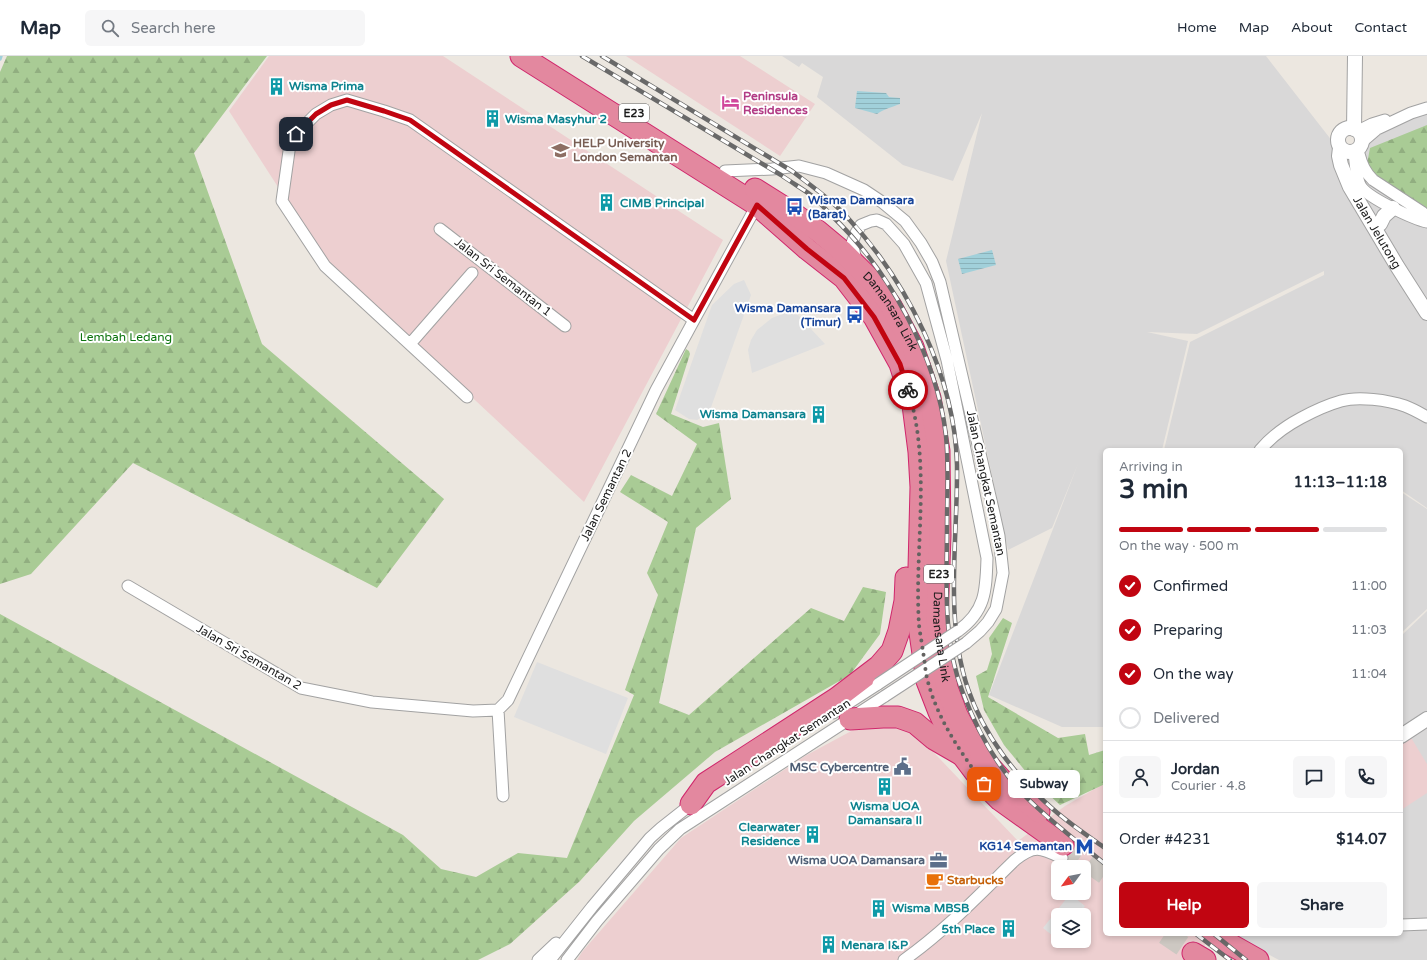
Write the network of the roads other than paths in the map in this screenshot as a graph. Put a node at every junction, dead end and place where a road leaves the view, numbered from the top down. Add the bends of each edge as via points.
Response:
1 (521, 56) edge
2 (542, 56) edge
3 (1354, 56) edge
4 (1427, 108) edge
5 (1351, 141) junction
6 (725, 171) junction
7 (1361, 187) junction
8 (757, 205) junction
9 (1393, 208) junction
10 (1427, 218) edge
11 (1427, 222) edge
12 (1380, 224) junction
13 (440, 229) dead end
14 (472, 274) dead end
15 (873, 282) junction
16 (1427, 300) edge
17 (1427, 313) edge
18 (694, 320) junction
19 (566, 326) dead end
20 (410, 344) junction
21 (467, 397) dead end
22 (1427, 417) edge
23 (1262, 448) edge
24 (920, 487) junction
25 (128, 586) dead end
26 (498, 710) junction
27 (850, 719) junction
28 (1426, 722) edge
29 (1403, 735) edge
30 (962, 755) junction
31 (503, 796) dead end
32 (691, 804) junction
33 (1064, 845) junction
34 (592, 907) junction
35 (1427, 924) edge
36 (1403, 925) edge
37 (1202, 947) edge
38 (538, 960) edge
39 (550, 960) edge
40 (567, 960) edge
41 (904, 960) edge
42 (1233, 960) edge
43 (1258, 960) edge

1 - 8 highway, Damansara Link / E23
2 - 6 highway, Damansara Link / E23
3 - 5 street, Jalan Jelutong
4 - 5 street via 1372,124
5 - 7 street, Jalan Jelutong via 1354,177
5 - 10 street via 1367,174
5 - 17 street, Jalan Jelutong via 1339,156 1350,187
6 - 15 highway, Damansara Link / E23 via 818,231
6 - 27 street, Jalan Changkat Semantan, bridge via 799,166 846,181 864,190 904,222 932,262 940,282 978,442 999,536 1003,573 996,609 980,632
7 - 9 street
7 - 12 street, Jalan Jelutong
8 - 18 street, Jalan Semantan 2
8 - 24 highway, Damansara Link / E23 via 844,278 874,317 900,364 913,405
9 - 11 street via 1416,220
9 - 12 street
12 - 16 street, Jalan Jelutong
13 - 19 street, Jalan Sri Semantan 1
14 - 20 street, Jalan Sri Semantan 1
15 - 32 street, Jalan Changkat Semantan, bridge via 856,260 852,244 861,225 877,220 886,224 904,244 926,283 947,360 973,484 987,558 986,589 976,614 969,623
15 - 33 highway, Damansara Link / E23 via 891,306 913,347 930,398 938,451 940,535 937,622 947,688 966,734 984,761 1009,788 1037,810
18 - 20 street via 410,120 347,100 331,105 316,114 296,134 290,144 282,201 325,266
18 - 26 street, Jalan Semantan 2 via 656,390 508,700
20 - 21 street
22 - 23 street via 1405,406 1383,400 1342,401 1316,410 1291,424
24 - 30 highway, Damansara Link / E23 via 919,626 926,674 939,712
24 - 32 highway via 906,567 905,601 900,631 892,651 879,666 837,698 706,783
25 - 26 street, Jalan Sri Semantan 2 via 301,688 372,702 473,711
26 - 31 street
27 - 30 highway via 898,717 915,723 934,739
27 - 40 street, Jalan Changkat Semantan via 680,829
28 - 29 street
30 - 33 highway, Damansara Link / E23 via 984,784 1011,809 1027,829
32 - 34 street, Jalan Changkat Semantan via 650,838
33 - 41 street via 1026,852 952,922
34 - 38 street
34 - 39 street, Jalan Changkat Semantan
35 - 36 street
37 - 42 highway
37 - 43 highway

